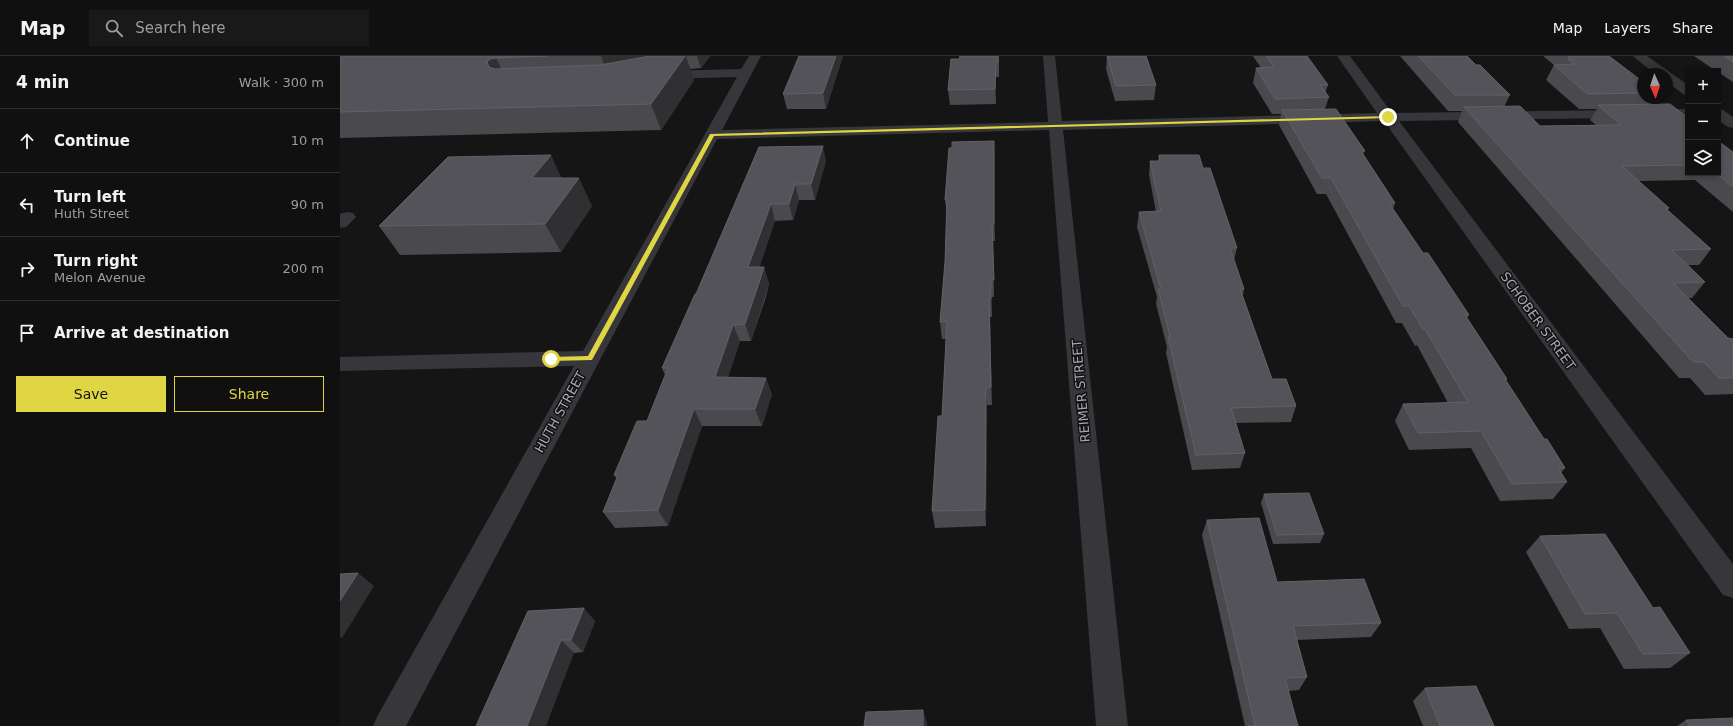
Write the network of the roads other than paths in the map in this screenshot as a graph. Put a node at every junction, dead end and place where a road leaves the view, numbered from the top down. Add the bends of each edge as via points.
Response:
1 (1049, 56) edge
2 (1343, 56) edge
3 (1639, 56) edge
4 (750, 65) edge
5 (1656, 68) edge
6 (651, 76) edge
7 (1673, 80) edge
8 (1685, 89) edge
9 (1685, 113) edge
10 (1388, 117) junction
11 (1056, 126) junction
12 (712, 135) junction
13 (590, 358) junction
14 (340, 364) edge
15 (1733, 586) edge
16 (388, 726) edge
17 (1112, 726) edge

1 - 11 street, REIMER STREET
2 - 10 street, SCHOBER STREET
3 - 5 street
4 - 6 street
4 - 12 street, HUTH STREET
7 - 8 street
9 - 10 street
10 - 11 street
10 - 15 street, SCHOBER STREET
11 - 12 street
11 - 17 street, REIMER STREET
12 - 13 street, HUTH STREET
13 - 14 street
13 - 16 street, HUTH STREET

